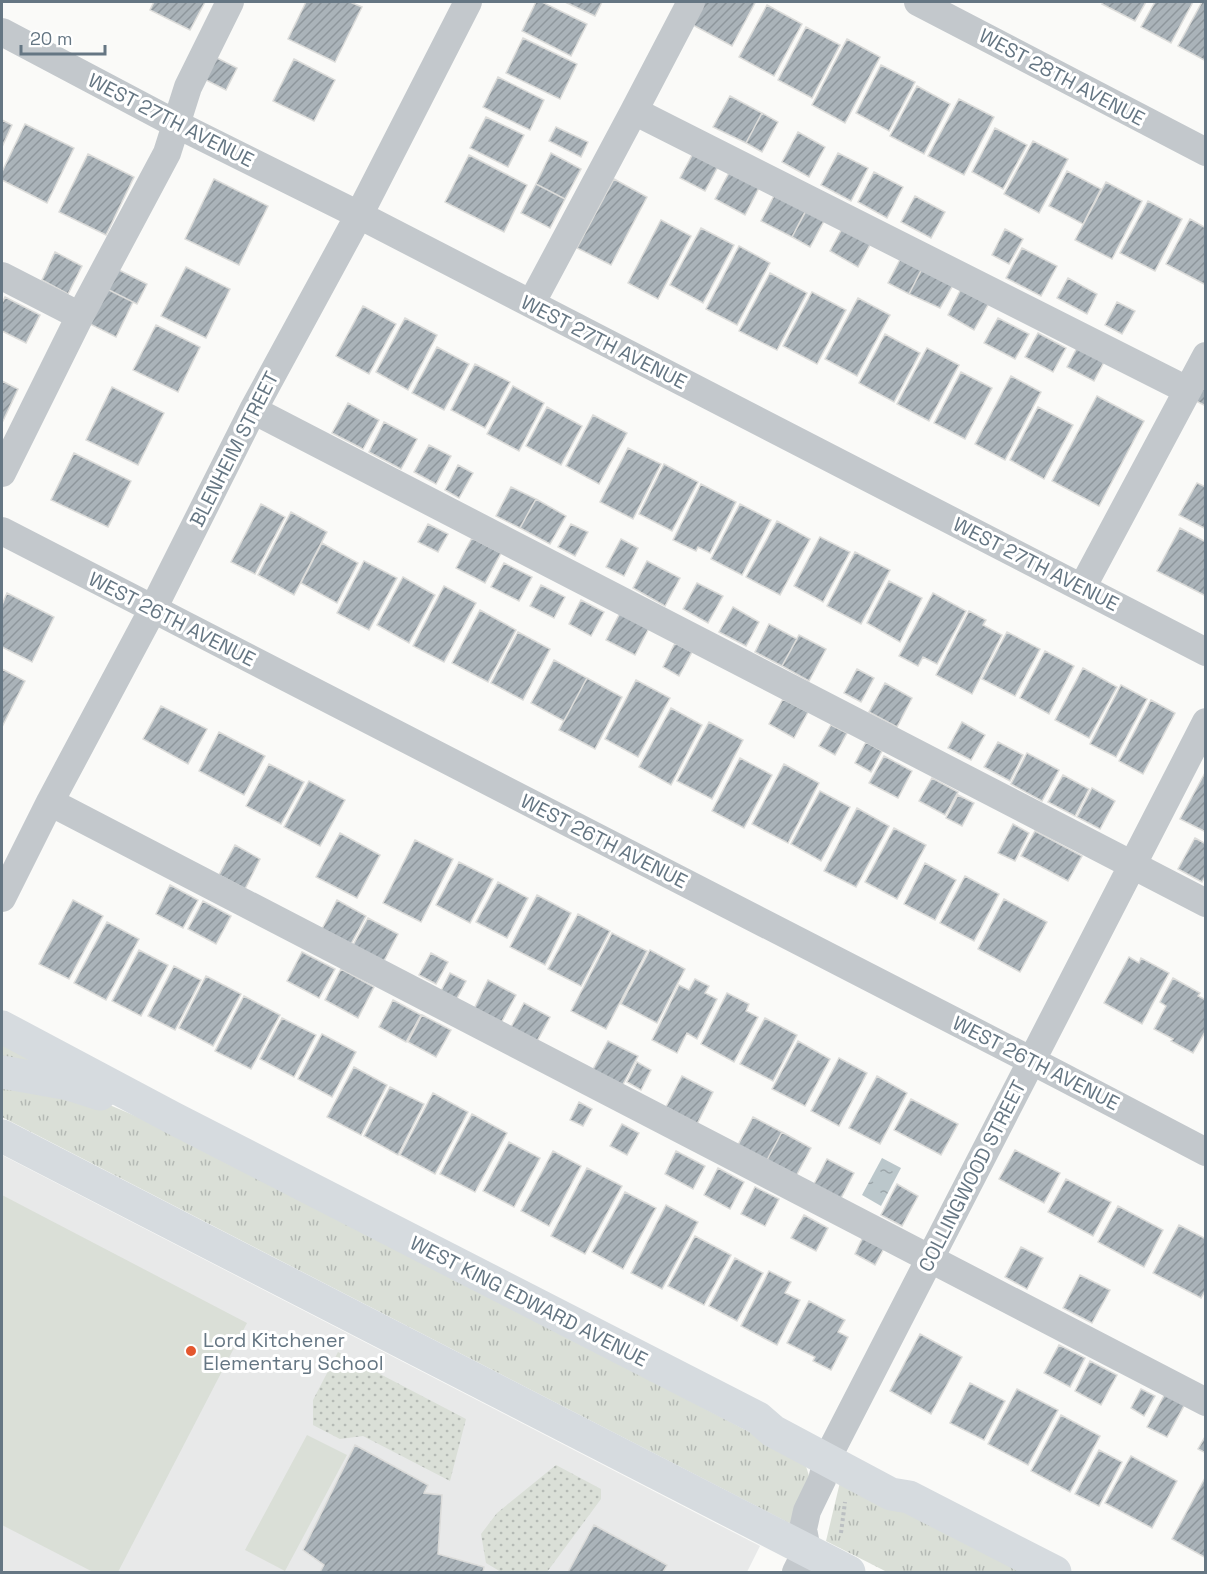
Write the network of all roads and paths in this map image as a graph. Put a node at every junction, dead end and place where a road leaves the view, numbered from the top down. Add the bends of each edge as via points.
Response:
1 (230, 2) edge
2 (468, 2) edge
3 (691, 2) edge
4 (918, 2) edge
5 (2, 32) edge
6 (634, 111) junction
7 (176, 124) junction
8 (1206, 152) edge
9 (359, 215) junction
10 (2, 276) edge
11 (531, 304) junction
12 (81, 316) junction
13 (1206, 356) edge
14 (1187, 390) junction
15 (253, 410) junction
16 (2, 473) edge
17 (2, 531) edge
18 (1082, 588) junction
19 (153, 609) junction
20 (1206, 652) edge
21 (1206, 722) edge
22 (50, 802) junction
23 (1133, 865) junction
24 (2, 898) edge
25 (1206, 903) edge
26 (2, 1027) edge
27 (1031, 1060) junction
28 (2, 1072) edge
29 (173, 1118) junction
30 (2, 1136) edge
31 (1206, 1152) edge
32 (930, 1259) junction
33 (1206, 1402) edge
34 (827, 1460) junction
35 (845, 1501) dead end
36 (841, 1536) dead end
37 (801, 1561) edge
38 (849, 1572) edge
39 (1055, 1572) edge

1 - 7 street via 188,87
2 - 9 street, BLENHEIM STREET
3 - 6 street
4 - 8 street, WEST 28TH AVENUE
5 - 7 street, WEST 27TH AVENUE
6 - 11 street
6 - 14 street
7 - 9 street, WEST 27TH AVENUE
7 - 12 street via 167,153
9 - 11 street, WEST 27TH AVENUE
9 - 15 street, BLENHEIM STREET
10 - 12 street
11 - 18 street, WEST 27TH AVENUE
12 - 16 street
13 - 14 street
14 - 18 street
15 - 19 street, BLENHEIM STREET
15 - 23 street
17 - 19 street, WEST 26TH AVENUE
18 - 20 street, WEST 27TH AVENUE
19 - 22 street, BLENHEIM STREET
19 - 27 street, WEST 26TH AVENUE
21 - 23 street, COLLINGWOOD STREET
22 - 24 street, BLENHEIM STREET
22 - 32 street
23 - 25 street
23 - 27 street, COLLINGWOOD STREET
26 - 29 main road, WEST KING EDWARD AVENUE
27 - 31 street, WEST 26TH AVENUE
27 - 32 street, COLLINGWOOD STREET
28 - 29 main road via 69,1084
29 - 34 main road, WEST KING EDWARD AVENUE via 758,1418 772,1431
30 - 37 main road
32 - 33 street
32 - 34 street, COLLINGWOOD STREET
34 - 37 street, COLLINGWOOD STREET via 807,1512
34 - 39 main road, WEST KING EDWARD AVENUE
35 - 36 path
37 - 38 main road

